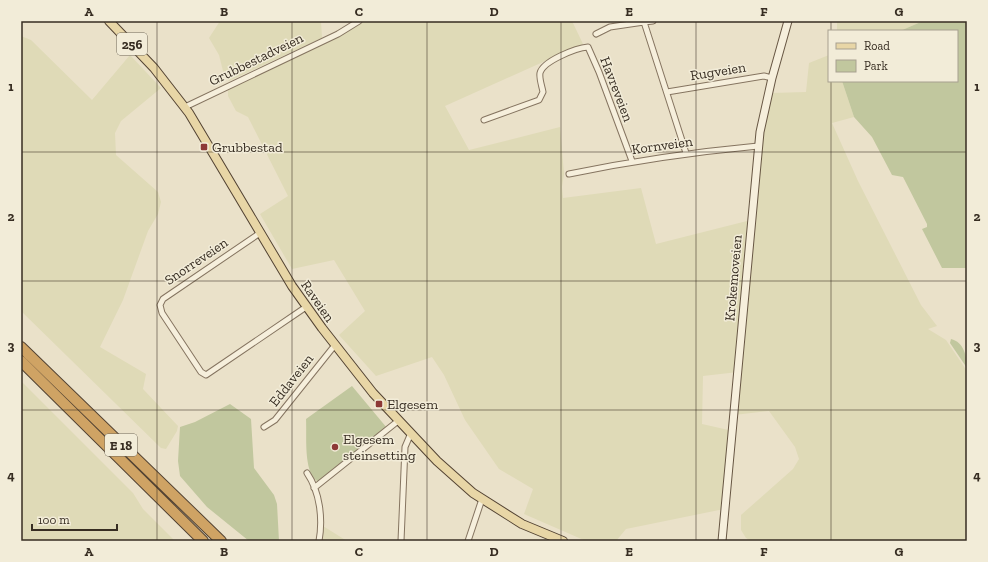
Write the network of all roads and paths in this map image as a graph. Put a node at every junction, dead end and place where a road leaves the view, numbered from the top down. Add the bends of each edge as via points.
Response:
1 (110, 21) edge
2 (359, 21) edge
3 (653, 21) edge
4 (788, 21) edge
5 (644, 22) edge
6 (596, 34) dead end
7 (772, 78) junction
8 (667, 92) junction
9 (185, 107) junction
10 (484, 120) dead end
11 (758, 146) junction
12 (686, 153) junction
13 (632, 161) junction
14 (569, 174) dead end
15 (260, 233) junction
16 (306, 307) junction
17 (335, 345) junction
18 (21, 347) edge
19 (21, 361) edge
20 (398, 421) junction
21 (264, 427) dead end
22 (411, 433) junction
23 (307, 473) dead end
24 (314, 488) junction
25 (482, 499) junction
26 (203, 541) edge
27 (222, 541) edge
28 (319, 541) edge
29 (401, 541) edge
30 (468, 541) edge
31 (562, 541) edge
32 (722, 541) edge

1 - 9 main road, Raveien / 256 via 154,68
2 - 9 street, Grubbestadveien via 338,34
3 - 5 street
4 - 7 main road, Krokemoveien
5 - 6 street via 610,27
5 - 8 street
7 - 8 street, Rugveien via 764,76
7 - 11 main road, Krokemoveien
8 - 12 street
9 - 15 main road, Raveien / 256
10 - 13 street, Havreveien via 539,100 543,92 540,76 544,66 576,49 588,47
11 - 12 street, Kornveien
11 - 32 main road, Krokemoveien
12 - 13 street, Kornveien
13 - 14 street, Kornveien
15 - 16 main road, Raveien / 256
15 - 16 street, Snorreveien via 163,299 160,305 162,313 201,372 206,374
16 - 17 main road, Raveien / 256
17 - 20 main road, Raveien / 256
17 - 21 street, Eddaveien via 275,420
18 - 27 highway, E 18
19 - 26 highway, E 18
20 - 22 main road, Raveien / 256
20 - 24 street
22 - 25 main road, Raveien / 256 via 451,474
22 - 29 street via 405,447
23 - 24 street
24 - 28 street via 321,518
25 - 30 street
25 - 31 main road, Raveien / 256 via 522,524

